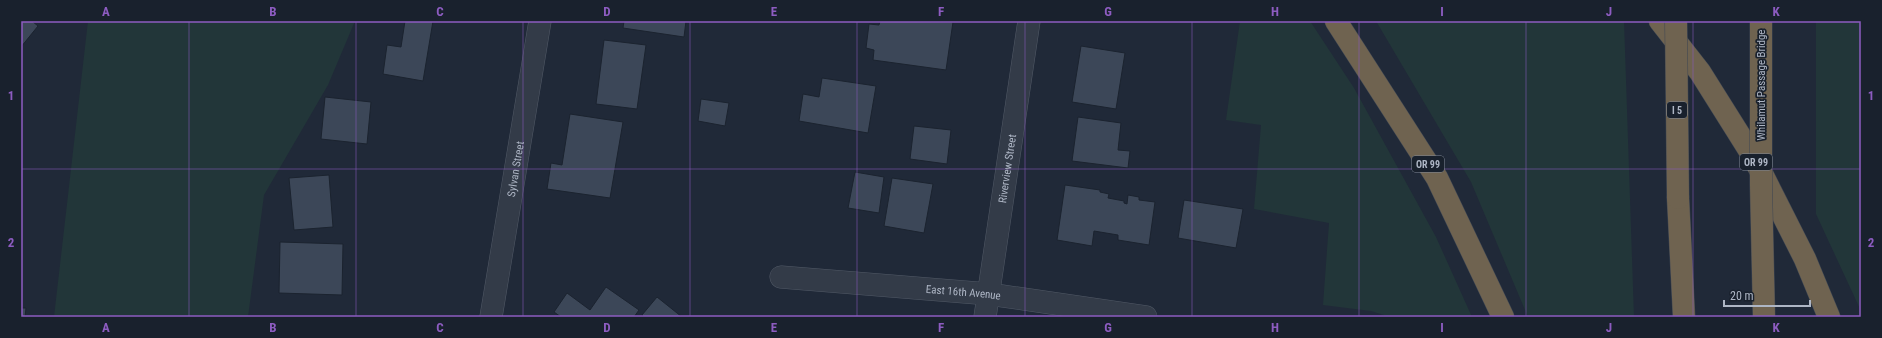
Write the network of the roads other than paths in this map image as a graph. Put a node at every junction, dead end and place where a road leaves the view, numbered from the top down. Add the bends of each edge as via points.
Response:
1 (540, 21) edge
2 (1029, 21) edge
3 (1336, 21) edge
4 (1660, 21) edge
5 (1676, 21) edge
6 (1761, 21) edge
7 (781, 277) dead end
8 (989, 294) junction
9 (491, 317) edge
10 (985, 317) edge
11 (1146, 317) edge
12 (1503, 317) edge
13 (1684, 317) edge
14 (1764, 317) edge
15 (1829, 317) edge

1 - 9 street, Sylvan Street
2 - 8 street, Riverview Street
3 - 12 highway, OR 99 via 1437,178
4 - 15 highway, OR 99 via 1700,72 1754,158 1805,259
5 - 13 highway, I 5, bridge via 1678,198
6 - 14 highway, Whilamut Passage Bridge, bridge
7 - 8 street, East 16th Avenue
8 - 10 street, Riverview Street
8 - 11 street, East 16th Avenue

